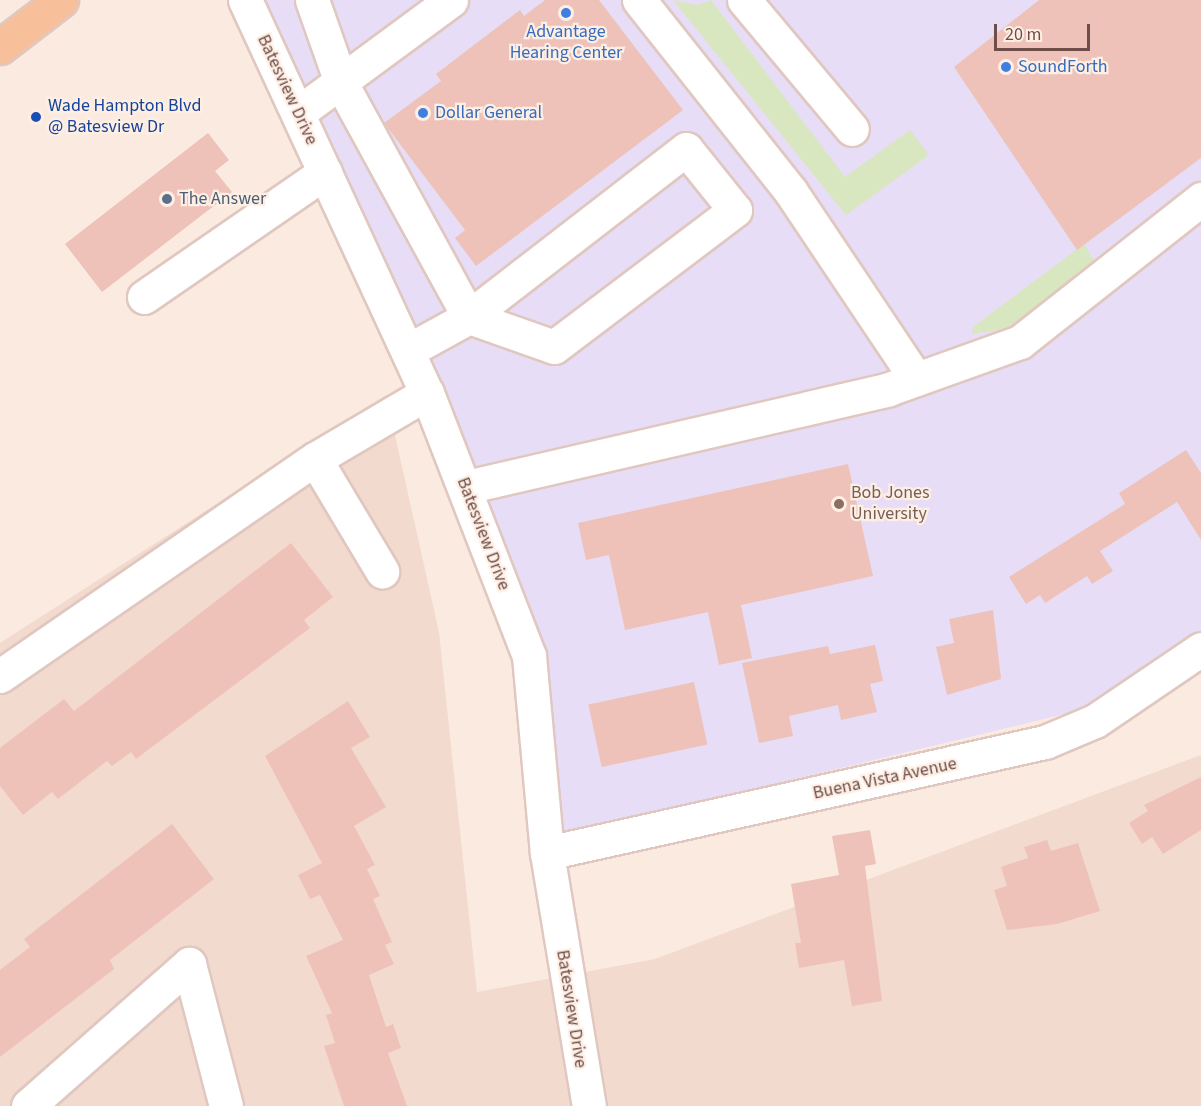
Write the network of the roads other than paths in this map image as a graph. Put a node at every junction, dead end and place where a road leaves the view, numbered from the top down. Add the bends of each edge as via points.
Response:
1 (61, 0) edge
2 (245, 0) edge
3 (312, 0) edge
4 (451, 0) edge
5 (639, 0) edge
6 (744, 0) edge
7 (3, 40) edge
8 (342, 85) junction
9 (298, 113) junction
10 (852, 129) dead end
11 (325, 172) junction
12 (1201, 198) edge
13 (144, 297) dead end
14 (469, 317) junction
15 (409, 350) junction
16 (916, 380) junction
17 (428, 393) junction
18 (315, 459) junction
19 (466, 487) junction
20 (382, 571) dead end
21 (1201, 649) edge
22 (0, 676) edge
23 (547, 853) junction
24 (28, 1106) edge
25 (226, 1106) edge
26 (589, 1106) edge

1 - 7 main road
2 - 9 street, Batesview Drive
3 - 8 street
4 - 8 street
5 - 16 street via 791,192
6 - 10 street
8 - 9 street
8 - 14 street
9 - 11 street, Batesview Drive
11 - 13 street
11 - 15 street, Batesview Drive
12 - 16 street via 1020,342
14 - 14 street via 686,149 735,210 554,347
14 - 15 street
15 - 17 street, Batesview Drive
16 - 19 street
17 - 18 street
17 - 19 street, Batesview Drive
18 - 20 street
18 - 22 street
19 - 23 street, Batesview Drive via 529,656
21 - 23 street, Buena Vista Avenue via 1095,721 1045,742
23 - 26 street, Batesview Drive
24 - 25 street via 189,964

